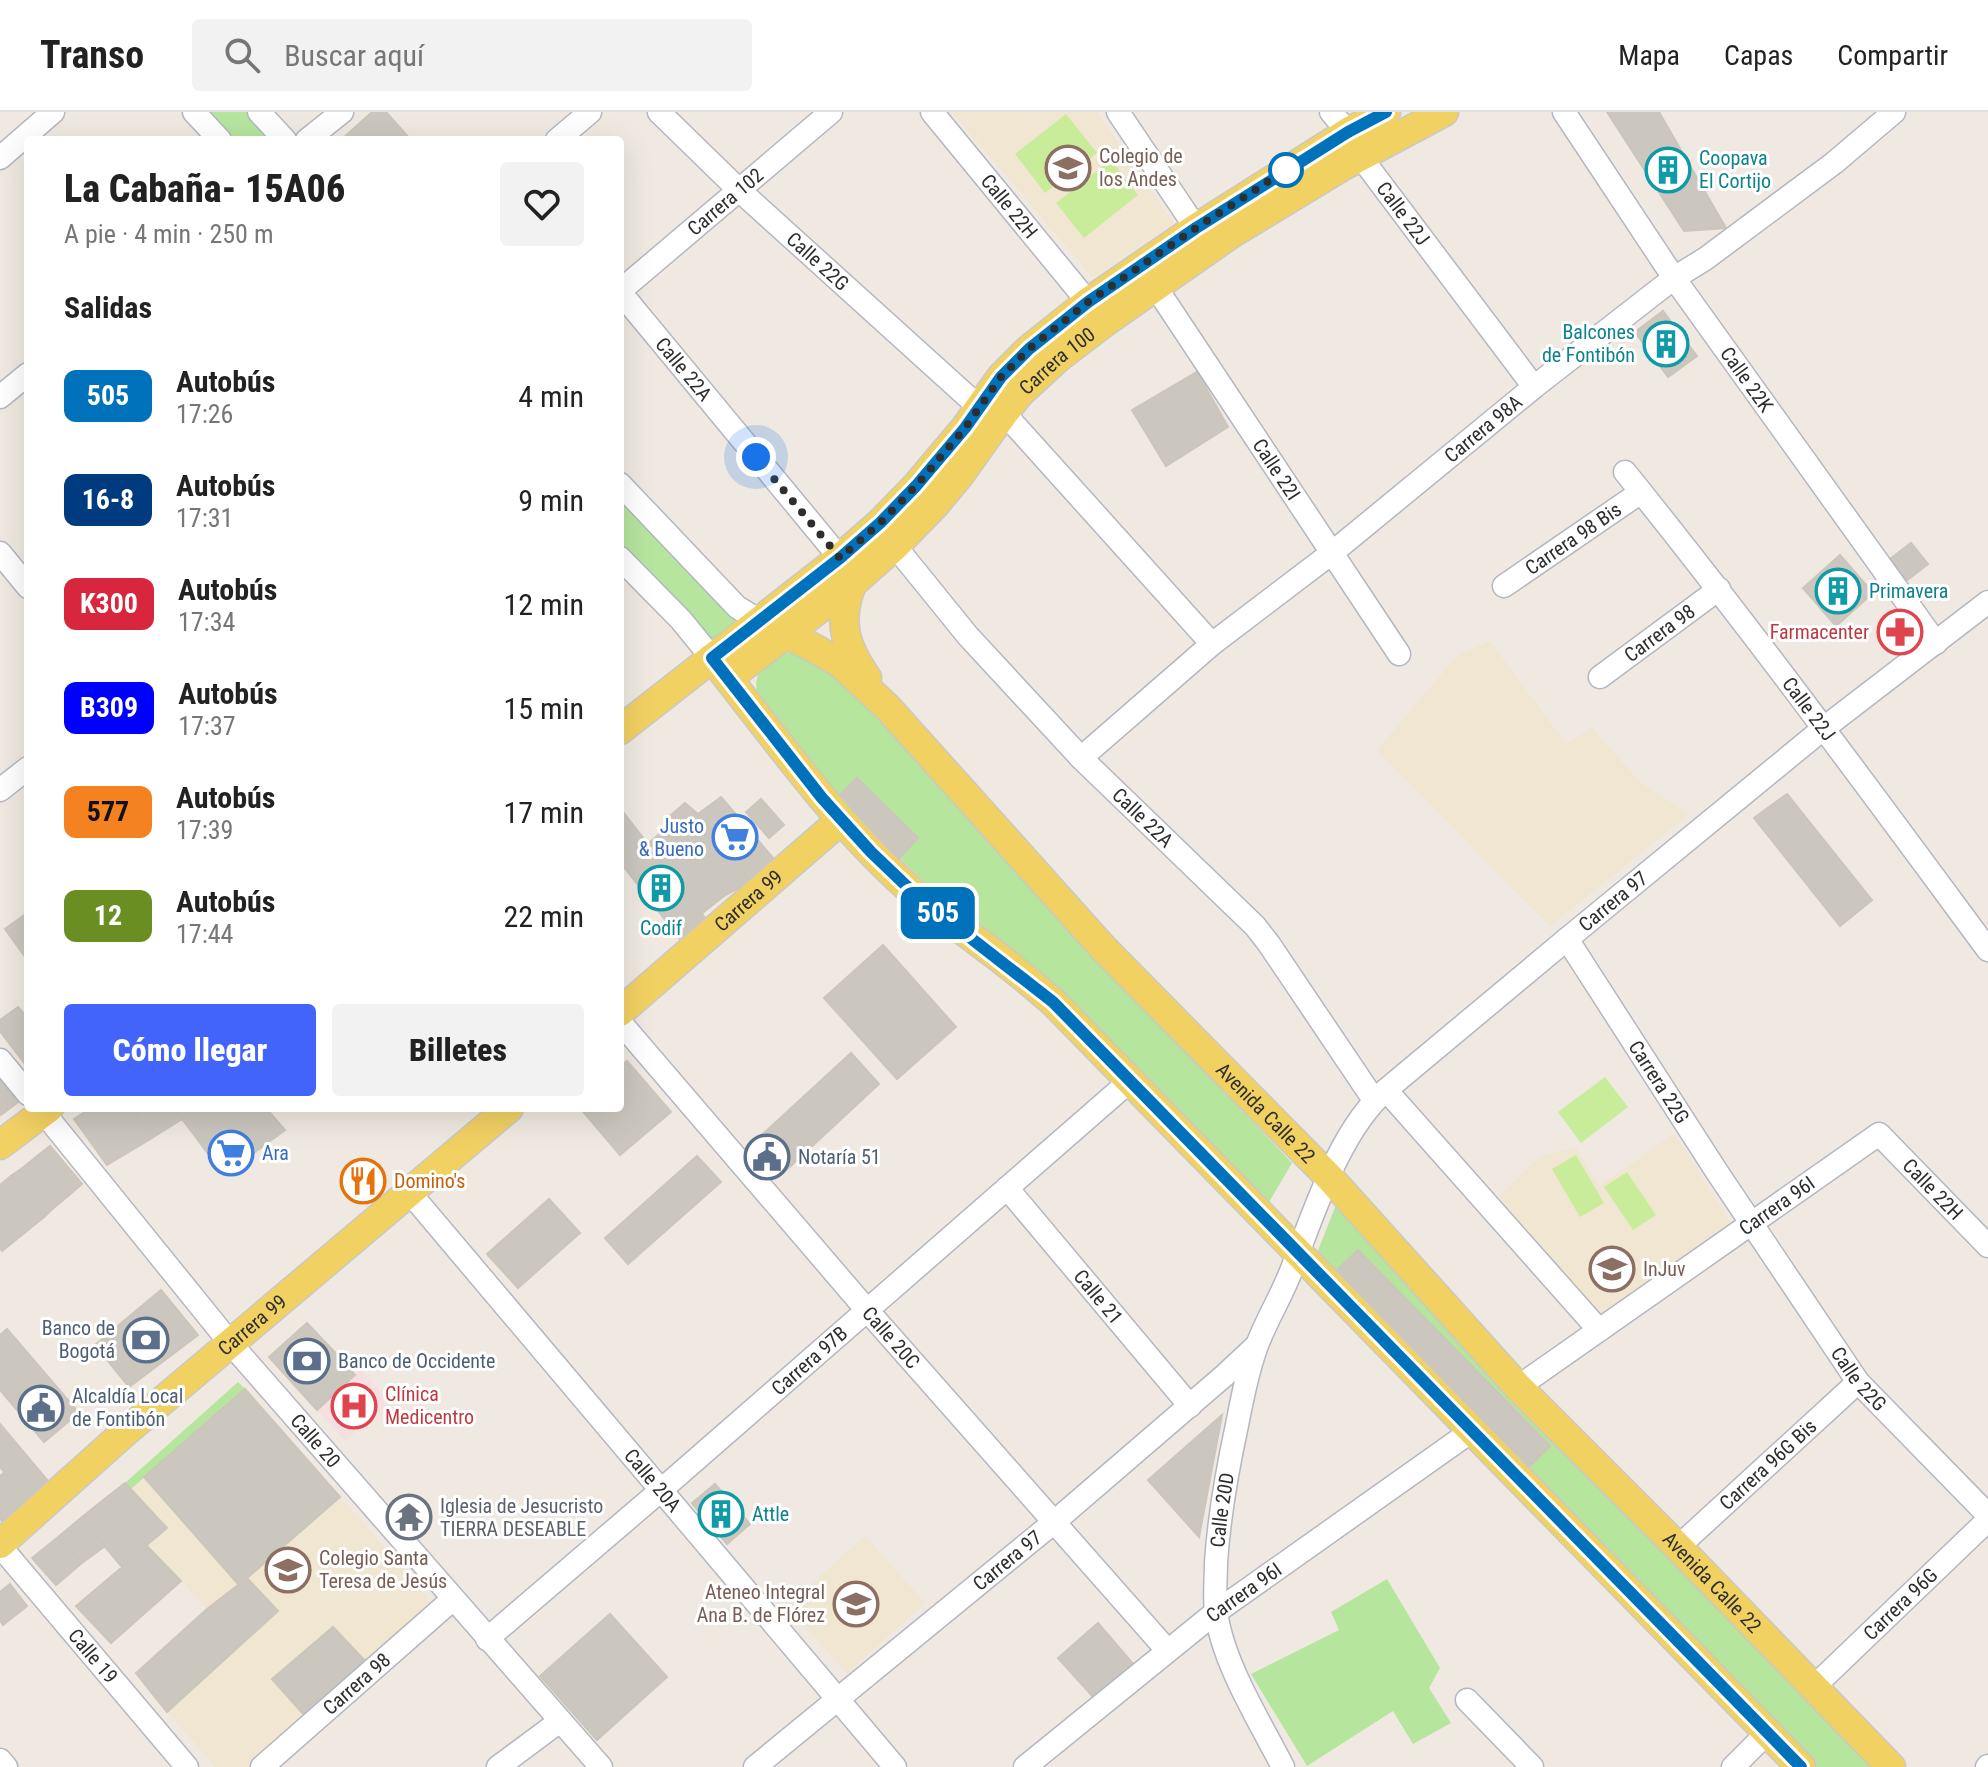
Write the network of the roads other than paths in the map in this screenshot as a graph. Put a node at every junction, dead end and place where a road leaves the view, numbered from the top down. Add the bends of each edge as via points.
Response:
1 (53, 112) edge
2 (194, 112) edge
3 (259, 112) edge
4 (342, 112) edge
5 (659, 112) edge
6 (831, 112) edge
7 (932, 112) edge
8 (1118, 112) edge
9 (1386, 112) edge
10 (1444, 112) edge
11 (1564, 112) edge
12 (1894, 112) edge
13 (589, 113) edge
14 (1346, 133) edge
15 (25, 136) edge
16 (216, 136) edge
17 (281, 136) edge
18 (312, 136) edge
19 (562, 136) edge
20 (24, 137) edge
21 (0, 158) edge
22 (739, 190) junction
23 (1196, 228) junction
24 (1674, 278) junction
25 (1155, 286) junction
26 (624, 289) edge
27 (624, 297) edge
28 (1088, 302) junction
29 (24, 377) edge
30 (1534, 387) junction
31 (0, 397) edge
32 (992, 410) junction
33 (1625, 472) dead end
34 (624, 488) edge
35 (1641, 492) junction
36 (895, 546) junction
37 (1333, 552) junction
38 (0, 553) edge
39 (840, 558) junction
40 (624, 562) edge
41 (24, 582) edge
42 (852, 584) junction
43 (1504, 586) dead end
44 (1719, 589) junction
45 (1988, 602) edge
46 (760, 621) junction
47 (786, 634) junction
48 (1936, 643) junction
49 (1212, 644) junction
50 (1399, 654) dead end
51 (720, 668) junction
52 (1600, 677) dead end
53 (888, 708) junction
54 (624, 728) edge
55 (1824, 728) junction
56 (1081, 758) junction
57 (24, 771) edge
58 (0, 790) edge
59 (841, 820) junction
60 (1567, 939) junction
61 (1988, 950) edge
62 (624, 1009) edge
63 (624, 1027) edge
64 (0, 1060) edge
65 (1131, 1080) junction
66 (24, 1087) edge
67 (1380, 1095) junction
68 (33, 1112) edge
69 (46, 1112) edge
70 (504, 1112) edge
71 (1879, 1134) joint
72 (0, 1145) edge
73 (1329, 1177) junction
74 (1007, 1188) junction
75 (410, 1193) junction
76 (1751, 1224) junction
77 (1988, 1246) edge
78 (1298, 1253) junction
79 (866, 1309) junction
80 (1599, 1330) junction
81 (231, 1344) junction
82 (1256, 1347) junction
83 (1858, 1382) junction
84 (1518, 1387) junction
85 (1190, 1406) junction
86 (1473, 1430) junction
87 (660, 1491) junction
88 (1988, 1517) edge
89 (1053, 1523) junction
90 (0, 1545) edge
91 (1678, 1547) junction
92 (453, 1599) junction
93 (1216, 1612) junction
94 (487, 1639) junction
95 (1167, 1650) junction
96 (1815, 1688) junction
97 (839, 1698) junction
98 (1467, 1700) dead end
99 (560, 1721) junction
100 (1768, 1732) junction
101 (0, 1760) edge
102 (6, 1767) edge
103 (187, 1767) edge
104 (262, 1767) edge
105 (498, 1767) edge
106 (601, 1767) edge
107 (755, 1767) edge
108 (895, 1767) edge
109 (1025, 1767) edge
110 (1283, 1767) edge
111 (1532, 1767) edge
112 (1733, 1767) edge
113 (1801, 1767) edge
114 (1891, 1767) edge

1 - 15 street
2 - 16 street
3 - 17 street
4 - 18 street
5 - 22 street, Calle 22G
6 - 22 street, Carrera 102
7 - 28 street, Calle 22H
8 - 23 street
9 - 14 main road, Carrera 100
10 - 14 main road, Carrera 100
11 - 24 street, Calle 22K
12 - 24 street, Carrera 98A via 1834,163
13 - 19 street
14 - 23 main road, Carrera 100
14 - 25 main road, Carrera 100 via 1231,234
14 - 30 street, Calle 22J
20 - 21 street
22 - 26 street, Carrera 102
22 - 32 street, Calle 22G
23 - 28 main road, Carrera 100
24 - 30 street, Carrera 98A
24 - 48 street, Calle 22K
25 - 32 main road, Carrera 100
25 - 37 street, Calle 22I
27 - 39 street, Calle 22A
28 - 32 main road, Carrera 100 via 1001,377
29 - 31 street
30 - 37 street, Carrera 98A
32 - 36 main road, Carrera 100 via 959,476
32 - 39 main road, Carrera 100
32 - 49 street, Calle 22G
33 - 35 street, Calle 22J
34 - 46 street, Avenida Calle 22 via 737,607
35 - 43 street, Carrera 98 Bis
35 - 44 street, Calle 22J
36 - 42 main road, Carrera 100
36 - 56 street, Calle 22A via 968,636
37 - 49 street, Carrera 98A
37 - 50 street, Calle 22I
38 - 41 street
39 - 46 main road, Carrera 100
40 - 51 street
42 - 47 main road, Carrera 100
42 - 53 main road via 844,616 849,647
44 - 52 street, Carrera 98
44 - 55 street, Calle 22J
45 - 48 street, Carrera 97
46 - 47 main road, Avenida Calle 22
46 - 51 main road, Carrera 100
47 - 51 main road, Carrera 100
47 - 53 main road, Avenida Calle 22 via 841,664
48 - 55 street, Carrera 97
49 - 56 street, Carrera 98A
51 - 54 main road, Carrera 100
51 - 59 main road
53 - 73 main road, Avenida Calle 22 via 1105,950
55 - 60 street, Carrera 97
55 - 61 street, Calle 22J
56 - 67 street, Calle 22A via 1255,926
57 - 58 street
59 - 62 main road, Carrera 99
59 - 65 main road via 918,897 1053,1002
60 - 67 street, Carrera 97
60 - 76 street, Carrera 22G
63 - 79 street, Calle 20C
64 - 66 street, Calle 20
65 - 74 street, Carrera 97B
65 - 78 main road
67 - 73 street, Carrera 97 via 1357,1123
67 - 80 street, Calle 22A
68 - 72 main road
69 - 81 street, Calle 20
70 - 75 main road, Carrera 99
71 - 76 street, Carrera 96I
71 - 77 street, Calle 22H
73 - 78 street, Carrera 97
73 - 84 main road, Avenida Calle 22
74 - 79 street, Carrera 97B
74 - 85 street, Calle 21
75 - 81 main road, Carrera 99
75 - 87 street, Calle 20A
76 - 80 street, Carrera 96I
76 - 83 street, Calle 22G
78 - 82 street, Calle 20D
78 - 86 main road
79 - 87 street, Carrera 97B
79 - 89 street, Calle 20C
80 - 84 street, Carrera 96I
81 - 90 main road, Carrera 99
81 - 92 street, Calle 20
82 - 85 street, Carrera 97
82 - 93 street, Calle 20D via 1225,1479
83 - 88 street, Calle 22G
83 - 91 street, Carrera 96G Bis
84 - 91 main road, Avenida Calle 22
85 - 89 street, Carrera 97
86 - 93 street, Carrera 96I
86 - 100 main road
87 - 94 street, Carrera 97B
87 - 97 street, Calle 20A
88 - 96 street, Carrera 96G
89 - 95 street, Calle 20C
89 - 97 street, Carrera 97
90 - 103 street, Calle 19
91 - 96 main road, Avenida Calle 22
92 - 94 street, Calle 20
92 - 104 street, Carrera 98
93 - 95 street, Carrera 96I
93 - 110 street, Calle 20D via 1235,1672
94 - 99 street, Calle 20
95 - 109 street, Carrera 96I
96 - 114 main road, Avenida Calle 22
97 - 107 street, Carrera 97
97 - 108 street, Calle 20A
98 - 111 street
99 - 105 street
99 - 106 street, Calle 20
100 - 112 street
100 - 113 main road
101 - 102 street

